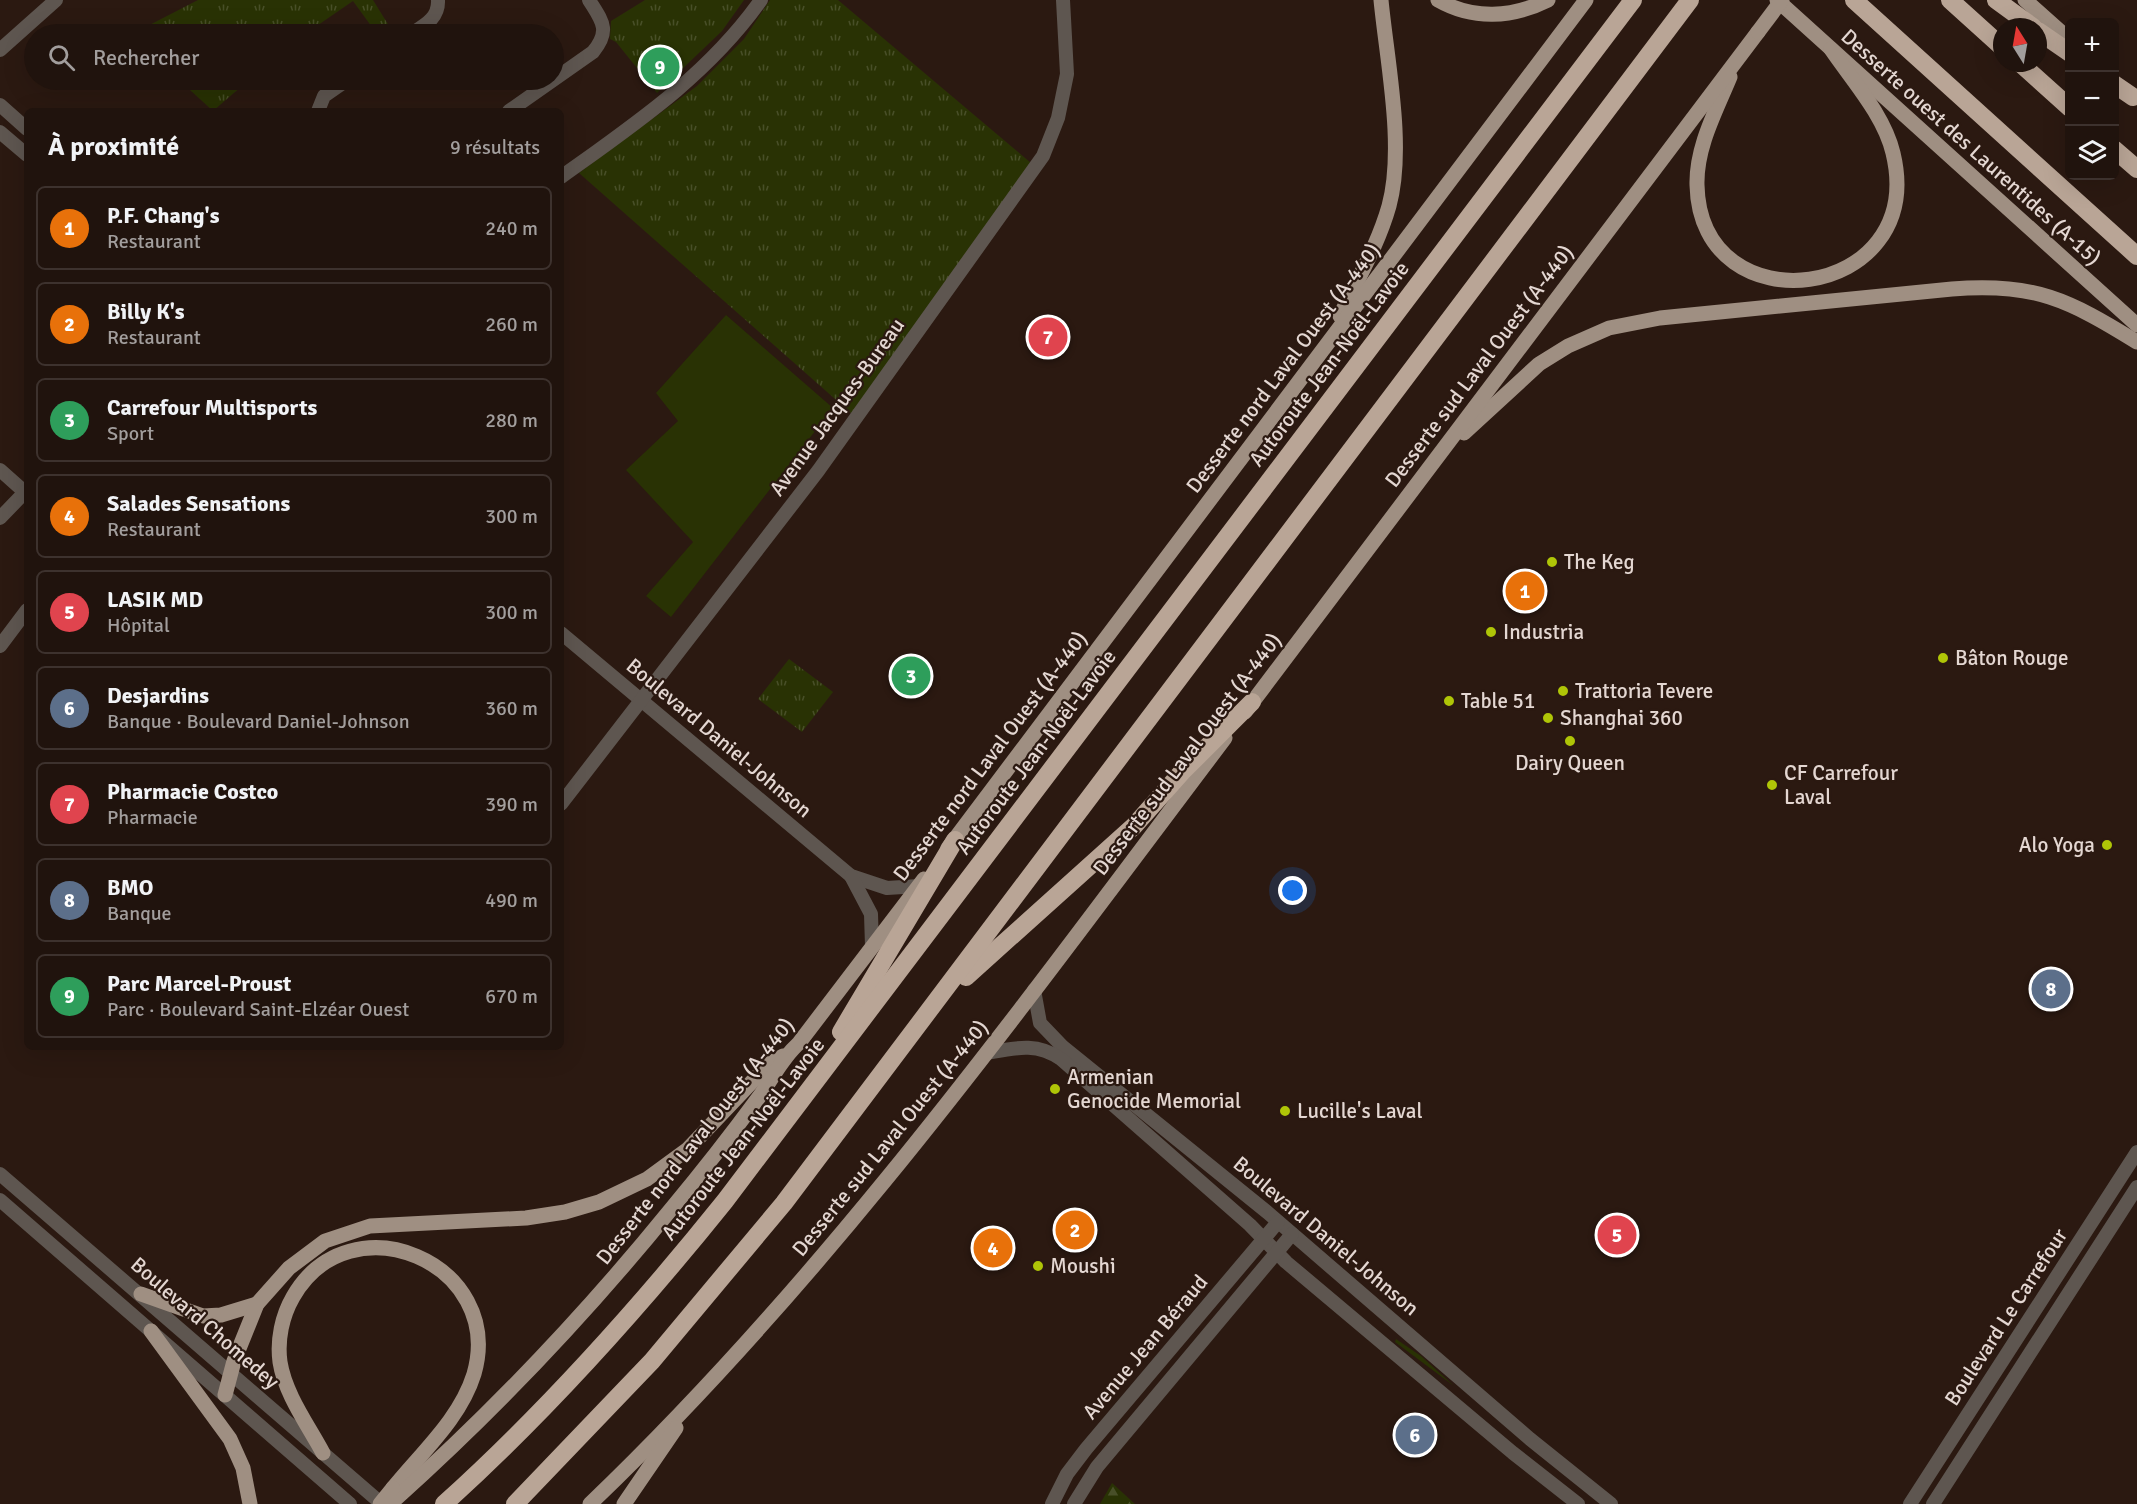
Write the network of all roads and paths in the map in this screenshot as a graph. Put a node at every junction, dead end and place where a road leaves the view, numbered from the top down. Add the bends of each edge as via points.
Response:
1 (56, 0) edge
2 (438, 0) edge
3 (589, 0) edge
4 (761, 0) edge
5 (1063, 0) edge
6 (1381, 0) edge
7 (1438, 0) edge
8 (1548, 0) edge
9 (1586, 0) edge
10 (1633, 0) edge
11 (1690, 0) edge
12 (1777, 0) edge
13 (1782, 0) edge
14 (1854, 0) edge
15 (1950, 0) edge
16 (1996, 0) edge
17 (2025, 0) edge
18 (2021, 18) edge
19 (29, 24) edge
20 (425, 24) edge
21 (24, 29) edge
22 (2065, 36) edge
23 (2047, 37) edge
24 (1993, 39) edge
25 (1831, 49) junction
26 (0, 50) edge
27 (2065, 50) edge
28 (1738, 59) junction
29 (564, 72) edge
30 (2030, 72) edge
31 (2119, 86) edge
32 (333, 90) edge
33 (539, 90) edge
34 (2135, 99) edge
35 (2065, 104) edge
36 (0, 105) edge
37 (319, 108) edge
38 (513, 108) edge
39 (24, 126) edge
40 (0, 132) edge
41 (24, 152) edge
42 (2119, 153) edge
43 (2137, 169) edge
44 (564, 175) edge
45 (2137, 256) edge
46 (2137, 325) edge
47 (2137, 342) edge
48 (1324, 348) junction
49 (1430, 467) junction
50 (0, 470) edge
51 (24, 491) edge
52 (24, 495) edge
53 (0, 518) edge
54 (24, 614) edge
55 (564, 636) edge
56 (0, 645) edge
57 (641, 701) junction
58 (1252, 702) junction
59 (564, 800) edge
60 (955, 840) junction
61 (850, 876) junction
62 (919, 886) junction
63 (872, 946) junction
64 (1034, 990) junction
65 (934, 1006) junction
66 (987, 1053) junction
67 (786, 1055) junction
68 (803, 1099) junction
69 (2137, 1152) edge
70 (0, 1174) edge
71 (2137, 1187) edge
72 (0, 1200) edge
73 (1278, 1222) junction
74 (1292, 1234) junction
75 (1263, 1239) junction
76 (1277, 1253) junction
77 (141, 1294) junction
78 (256, 1304) junction
79 (151, 1331) junction
80 (231, 1374) junction
81 (225, 1395) junction
82 (693, 1401) junction
83 (323, 1453) junction
84 (394, 1495) edge
85 (250, 1504) edge
86 (350, 1504) edge
87 (381, 1504) edge
88 (444, 1504) edge
89 (514, 1504) edge
90 (590, 1504) edge
91 (624, 1504) edge
92 (1052, 1504) edge
93 (1074, 1504) edge
94 (1578, 1504) edge
95 (1611, 1504) edge
96 (1910, 1504) edge
97 (1933, 1504) edge

1 - 19 street
2 - 20 street via 438,12
3 - 29 street via 602,24 602,41
4 - 44 street via 696,75
5 - 57 street, Avenue Jacques-Bureau via 1067,74 1058,118 1043,156 845,435
6 - 48 main road via 1394,143 1391,195 1376,243
7 - 8 main road via 1463,11 1494,15 1524,10
9 - 48 main road, Desserte nord Laval Ouest (A-440)
10 - 68 highway, Autoroute Jean-Noël-Lavoie
11 - 65 highway
12 - 25 main road, Desserte ouest des Laurentides (A-15)
13 - 28 main road, Desserte sud Laval Ouest (A-440), bridge
14 - 45 highway
15 - 24 highway
16 - 18 highway
17 - 22 main road
21 - 26 street
23 - 27 highway
25 - 28 main road via 1887,133 1897,184 1890,217 1869,251 1845,270 1810,281 1777,280 1748,269 1723,250 1703,219 1698,196 1699,160 1710,123
25 - 46 main road, Desserte ouest des Laurentides (A-15)
28 - 49 main road, Desserte sud Laval Ouest (A-440)
30 - 35 highway
31 - 34 highway
32 - 37 street via 324,96
33 - 38 street
36 - 39 street
40 - 41 street
42 - 43 highway
47 - 49 main road via 2067,302 2001,288 1952,289 1640,321 1595,333 1539,364
48 - 60 main road, Desserte nord Laval Ouest (A-440)
49 - 58 main road, Desserte sud Laval Ouest (A-440)
50 - 51 street
52 - 53 street
54 - 56 street
55 - 57 street, Boulevard Daniel-Johnson
57 - 59 street, Avenue Jacques-Bureau
57 - 61 street, Boulevard Daniel-Johnson
58 - 64 main road, Desserte sud Laval Ouest (A-440)
58 - 65 highway via 1134,826
60 - 62 main road, Desserte nord Laval Ouest (A-440)
60 - 68 highway
61 - 62 street, Boulevard Daniel-Johnson via 887,888
61 - 63 street, Boulevard Daniel-Johnson via 871,914
62 - 63 main road, Desserte nord Laval Ouest (A-440)
63 - 67 main road, Desserte nord Laval Ouest (A-440) via 800,1043
64 - 66 main road, Desserte sud Laval Ouest (A-440)
64 - 73 street, Boulevard Daniel-Johnson via 1039,1019 1047,1033
65 - 89 highway via 727,1275 613,1404
66 - 75 street, Boulevard Daniel-Johnson via 1029,1046 1055,1055
66 - 82 main road, Desserte sud Laval Ouest (A-440) via 847,1230
67 - 78 main road via 769,1064 688,1149 658,1172 621,1192 588,1206 541,1217 353,1230 306,1254
67 - 84 main road, Desserte nord Laval Ouest (A-440) via 732,1132 612,1280 488,1412
68 - 88 highway, Autoroute Jean-Noël-Lavoie via 718,1210 622,1323
69 - 96 street, Boulevard Le Carrefour
70 - 77 street, Boulevard Chomedey
71 - 97 street, Boulevard Le Carrefour
72 - 79 street, Boulevard Chomedey
73 - 74 street, Boulevard Daniel-Johnson
73 - 75 street, Avenue Jean Béraud
74 - 76 street, Avenue Jean Béraud
74 - 95 street, Boulevard Daniel-Johnson
75 - 76 street, Boulevard Daniel-Johnson
75 - 92 street, Avenue Jean Béraud via 1079,1457
76 - 93 street, Avenue Jean Béraud via 1101,1462
76 - 94 street, Boulevard Daniel-Johnson
77 - 78 main road via 202,1316 221,1315
77 - 80 street, Boulevard Chomedey
78 - 80 main road
79 - 81 street, Boulevard Chomedey
79 - 85 main road via 230,1439 243,1468
80 - 81 main road
80 - 83 street, Boulevard Chomedey
81 - 86 street, Boulevard Chomedey
82 - 90 main road, Desserte sud Laval Ouest (A-440)
82 - 91 main road
83 - 84 main road via 293,1399 280,1363 280,1332 290,1301 312,1272 345,1253 384,1248 421,1257 450,1278 466,1299 477,1333 477,1360 466,1394
83 - 87 street, Boulevard Chomedey
84 - 87 main road, bridge

